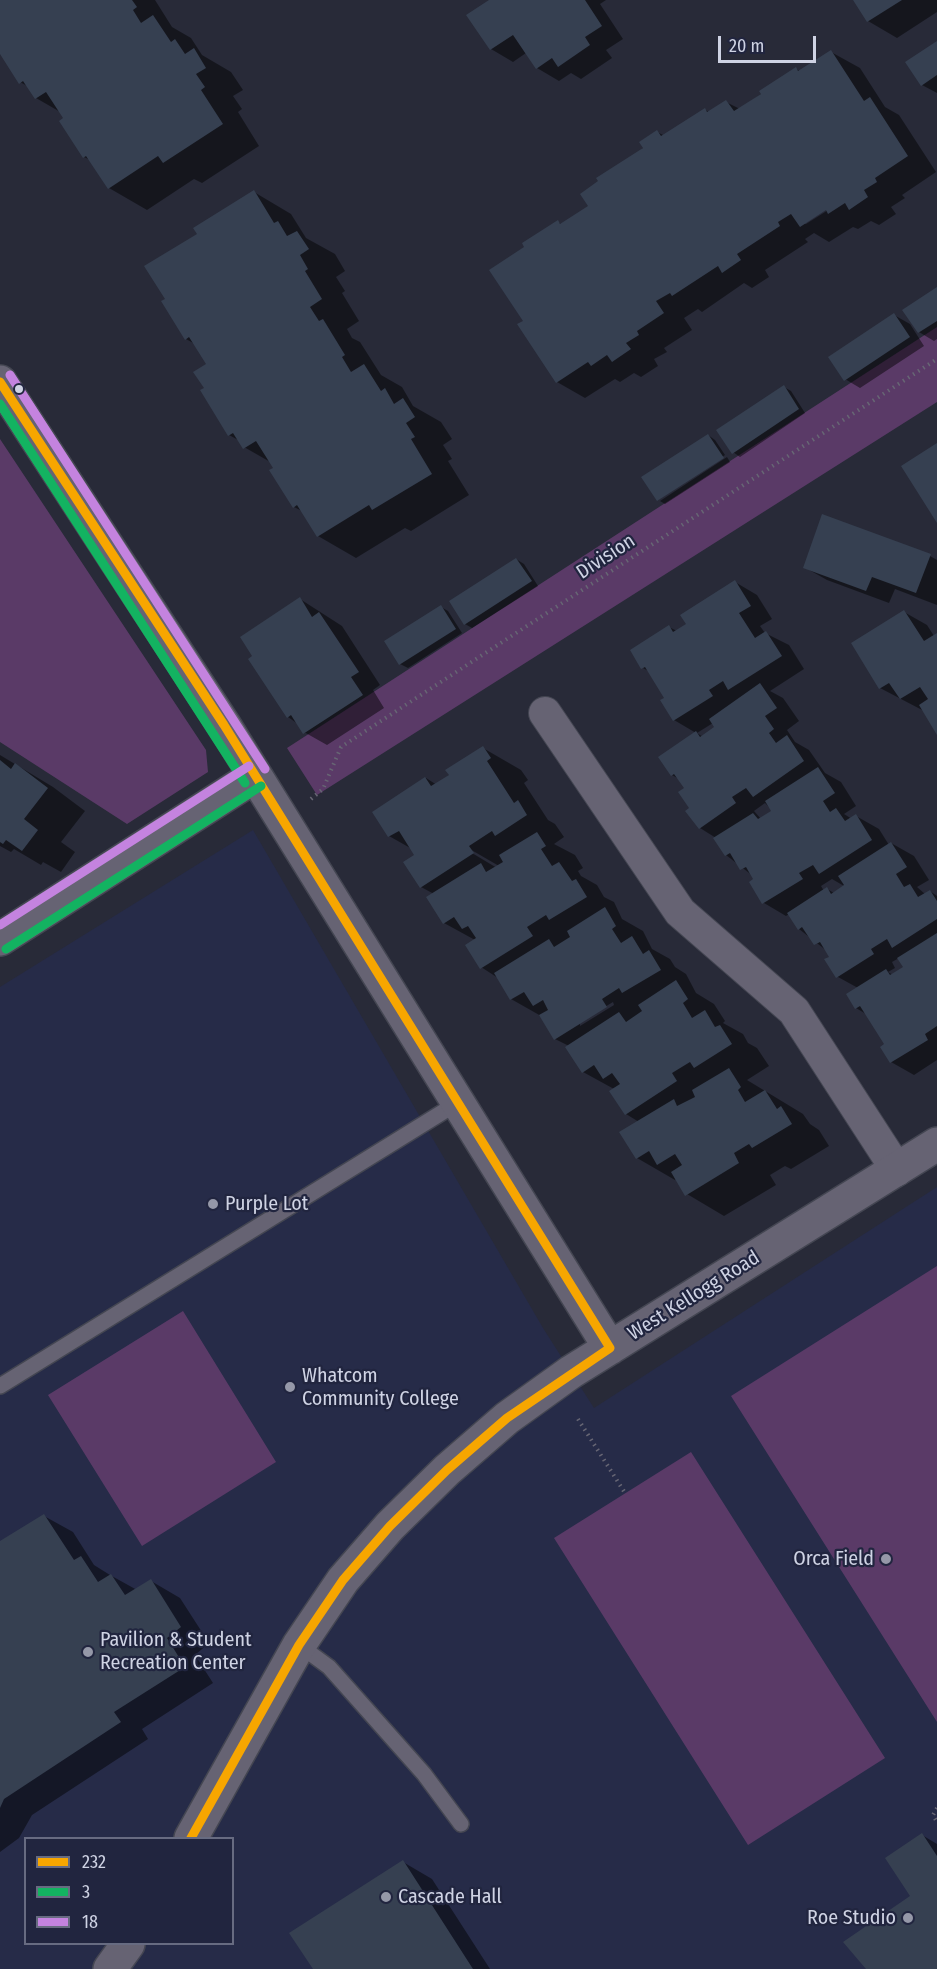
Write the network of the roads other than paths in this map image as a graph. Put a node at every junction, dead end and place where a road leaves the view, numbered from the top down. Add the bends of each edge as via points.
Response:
1 (0, 382) edge
2 (545, 712) dead end
3 (255, 776) junction
4 (0, 939) edge
5 (459, 1102) junction
6 (937, 1144) edge
7 (897, 1170) junction
8 (610, 1348) junction
9 (0, 1386) edge
10 (299, 1644) junction
11 (461, 1824) dead end
12 (192, 1837) edge
13 (127, 1945) edge
14 (110, 1969) edge

1 - 3 street
2 - 7 street via 680,912 794,1011
3 - 4 street
3 - 5 street
5 - 8 street
5 - 9 lane
6 - 7 street, West Kellogg Road
7 - 8 street, West Kellogg Road
8 - 10 street, West Kellogg Road via 507,1418 447,1470 351,1571
10 - 11 lane via 337,1676 424,1774
10 - 12 street, West Kellogg Road
13 - 14 street

